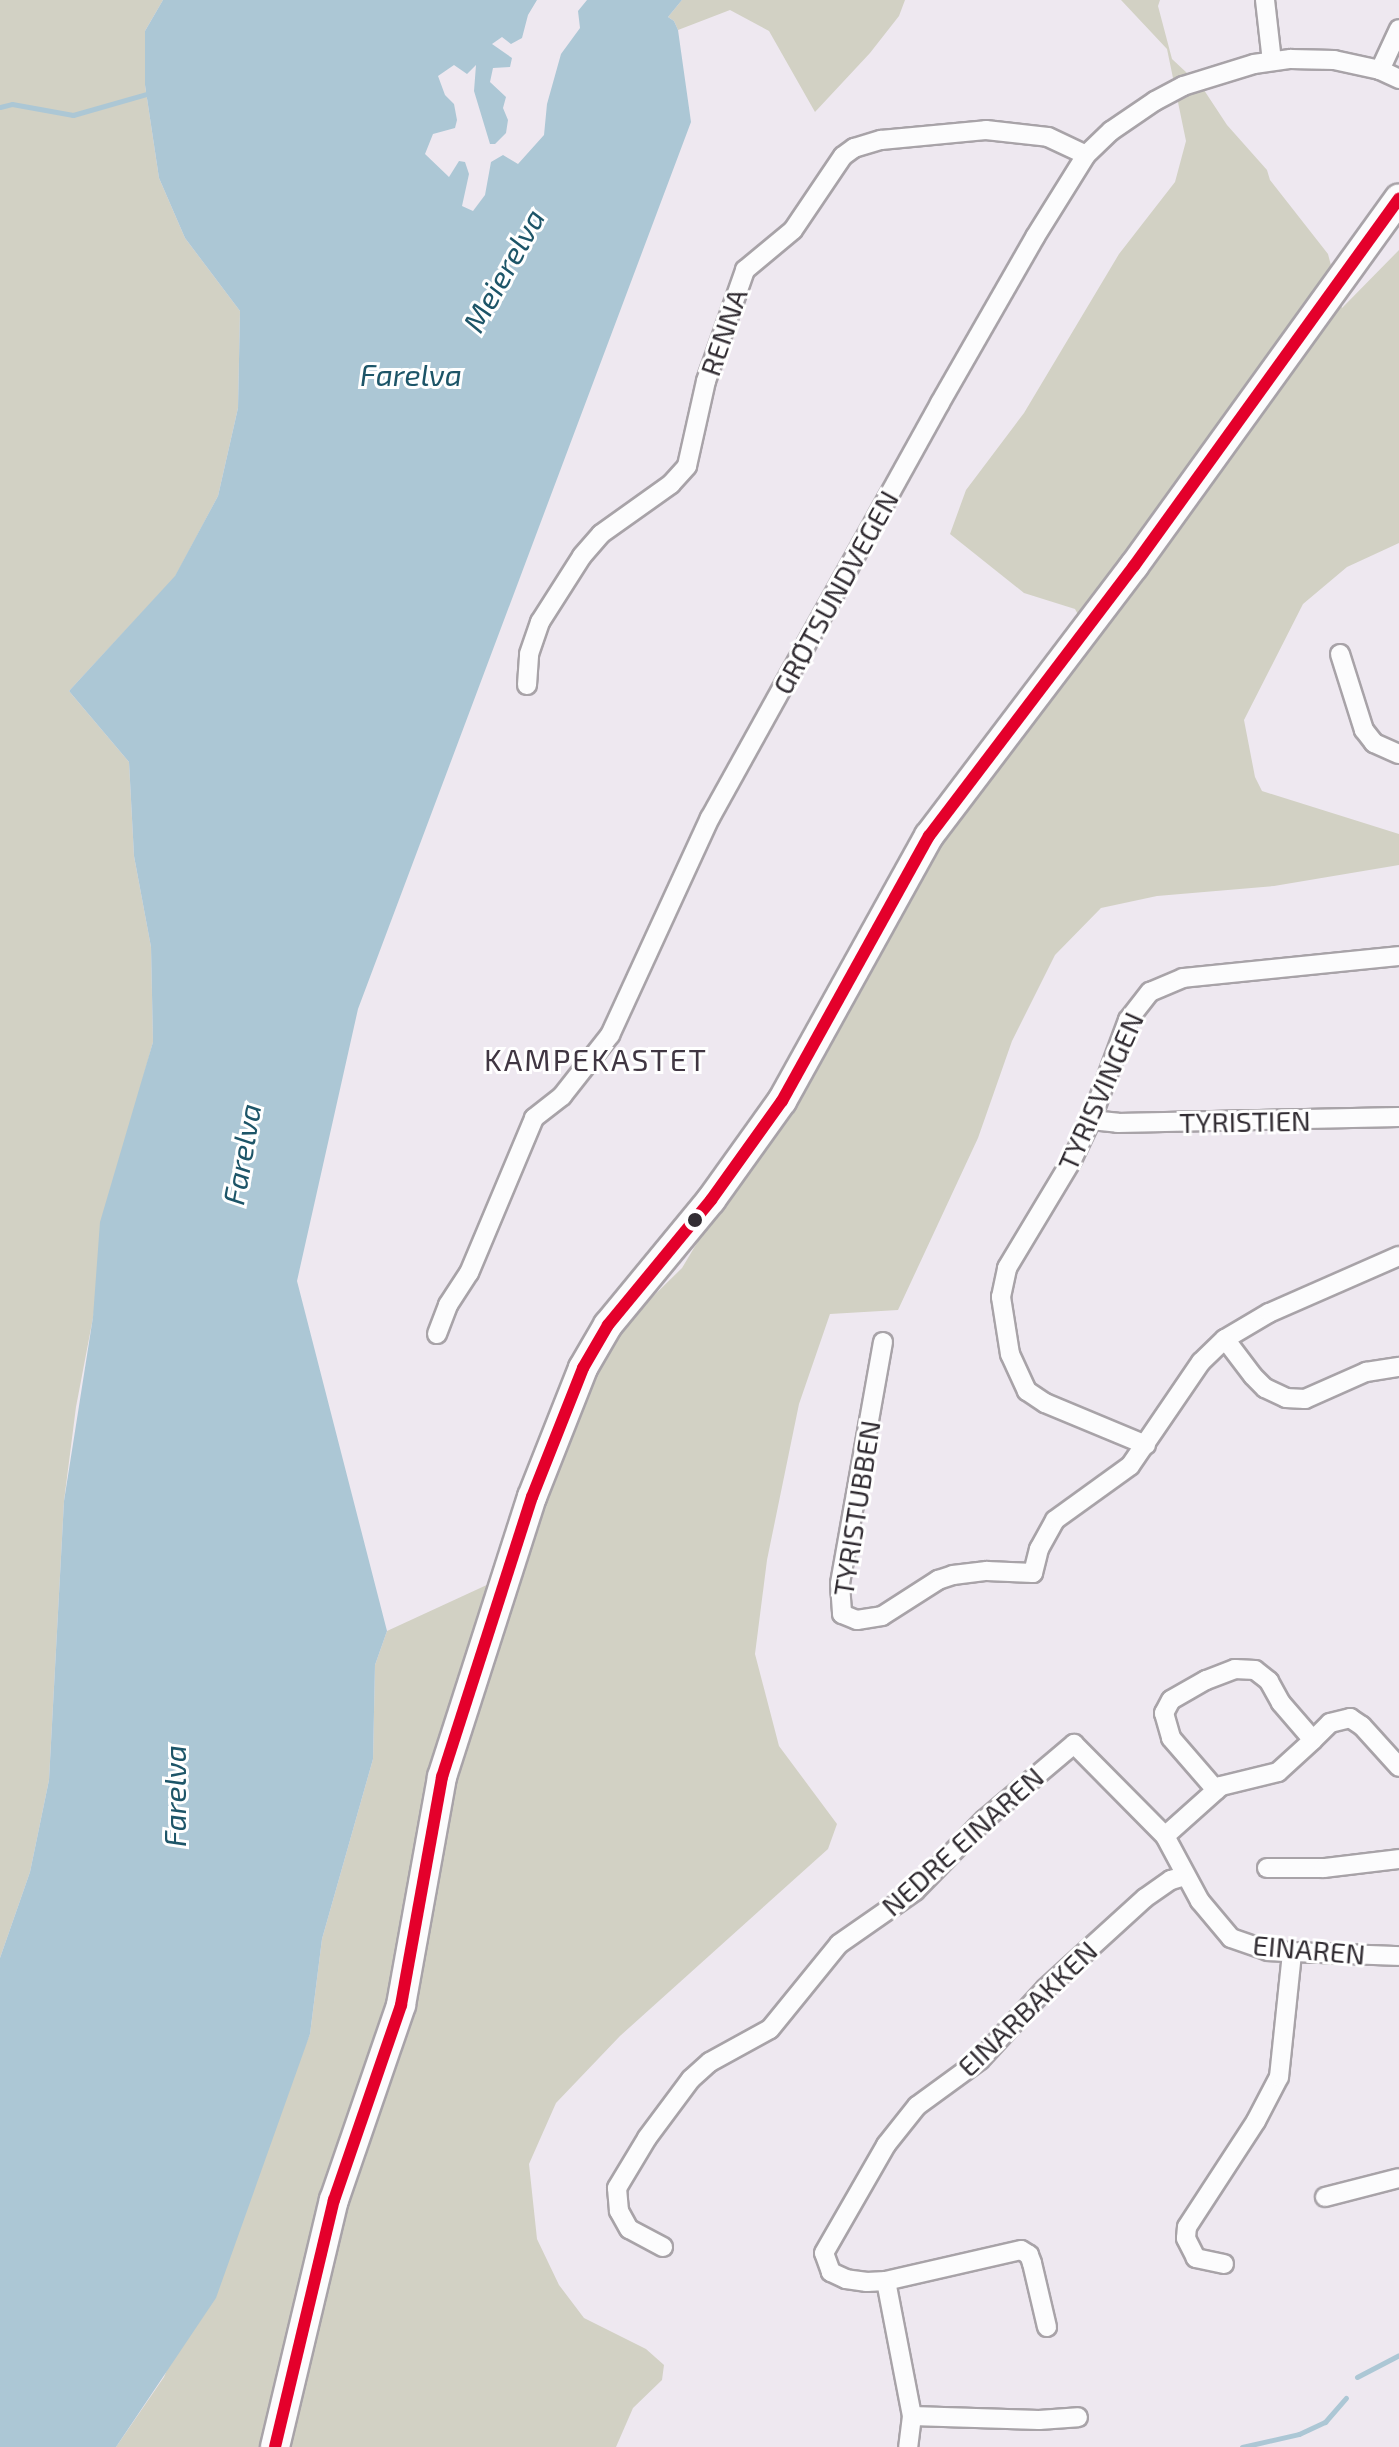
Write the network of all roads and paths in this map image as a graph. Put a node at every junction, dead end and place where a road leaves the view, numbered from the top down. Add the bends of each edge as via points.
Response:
1 (1265, 0) edge
2 (1399, 29) edge
3 (1272, 61) junction
4 (1380, 70) junction
5 (1399, 79) edge
6 (1086, 155) junction
7 (1399, 198) edge
8 (1340, 654) dead end
9 (527, 685) dead end
10 (1399, 754) edge
11 (1399, 956) edge
12 (1399, 1117) edge
13 (1091, 1120) junction
14 (1399, 1256) edge
15 (437, 1334) dead end
16 (1225, 1339) junction
17 (883, 1342) dead end
18 (1399, 1367) edge
19 (1146, 1445) junction
20 (1313, 1740) junction
21 (1074, 1744) joint
22 (1399, 1767) edge
23 (1216, 1790) junction
24 (1165, 1836) junction
25 (1399, 1859) edge
26 (1267, 1868) dead end
27 (1185, 1876) junction
28 (1292, 1953) junction
29 (1399, 1956) edge
30 (1399, 2178) edge
31 (1325, 2197) dead end
32 (663, 2247) dead end
33 (1224, 2264) dead end
34 (886, 2281) junction
35 (1047, 2327) dead end
36 (912, 2416) junction
37 (1078, 2417) dead end
38 (275, 2447) edge
39 (908, 2447) edge

1 - 3 street
2 - 4 street
3 - 4 street, GRØTSUNDVEGEN via 1334,60
3 - 6 street, GRØTSUNDVEGEN via 1183,86 1130,116
4 - 5 street, GRØTSUNDVEGEN
6 - 9 street, RENNA via 1048,137 986,130 881,140 843,156 793,230 745,270 706,381 687,466 671,484 601,534 582,556 540,622 529,654
6 - 15 street, GRØTSUNDVEGEN via 972,347 710,818 610,1035 562,1096 534,1118 469,1273
7 - 38 main road via 1134,566 929,836 782,1101 711,1200 608,1325 583,1368 532,1497 442,1777 401,2005 334,2200
8 - 10 street via 1364,730 1374,743
11 - 13 street, TYRISVINGEN via 1199,975 1159,987 1142,999 1128,1020
12 - 13 street, TYRISTIEN
13 - 19 street, TYRISVINGEN via 1007,1268 1002,1312 1010,1354 1027,1391
14 - 16 street via 1269,1313
16 - 18 street via 1265,1388 1295,1400 1366,1372
16 - 19 street via 1192,1373
17 - 19 street, TYRISTUBBEN via 840,1584 842,1614 857,1620 882,1616 953,1575 1033,1573 1055,1520 1130,1466
20 - 22 street via 1330,1723 1350,1718
20 - 23 street via 1278,1772 1239,1779
20 - 23 street via 1255,1670 1235,1669 1189,1688 1166,1706 1166,1728
21 - 24 street, EINAREN
21 - 32 street, NEDRE EINAREN via 984,1820 915,1891 839,1944 770,2029 699,2070 621,2176 617,2200 623,2221 636,2235
23 - 24 street
24 - 27 street, EINAREN
25 - 26 street
27 - 28 street, EINAREN via 1231,1938 1254,1948
27 - 34 street, EINARBAKKEN via 1159,1887 1103,1935 980,2060 917,2106 897,2129 824,2253 827,2267 838,2276
28 - 29 street, EINAREN
28 - 33 street via 1279,2077 1187,2227 1186,2238 1196,2258
30 - 31 street
34 - 35 street, EINARBAKKEN via 1021,2250 1029,2255
34 - 36 street
36 - 37 street
36 - 39 street

